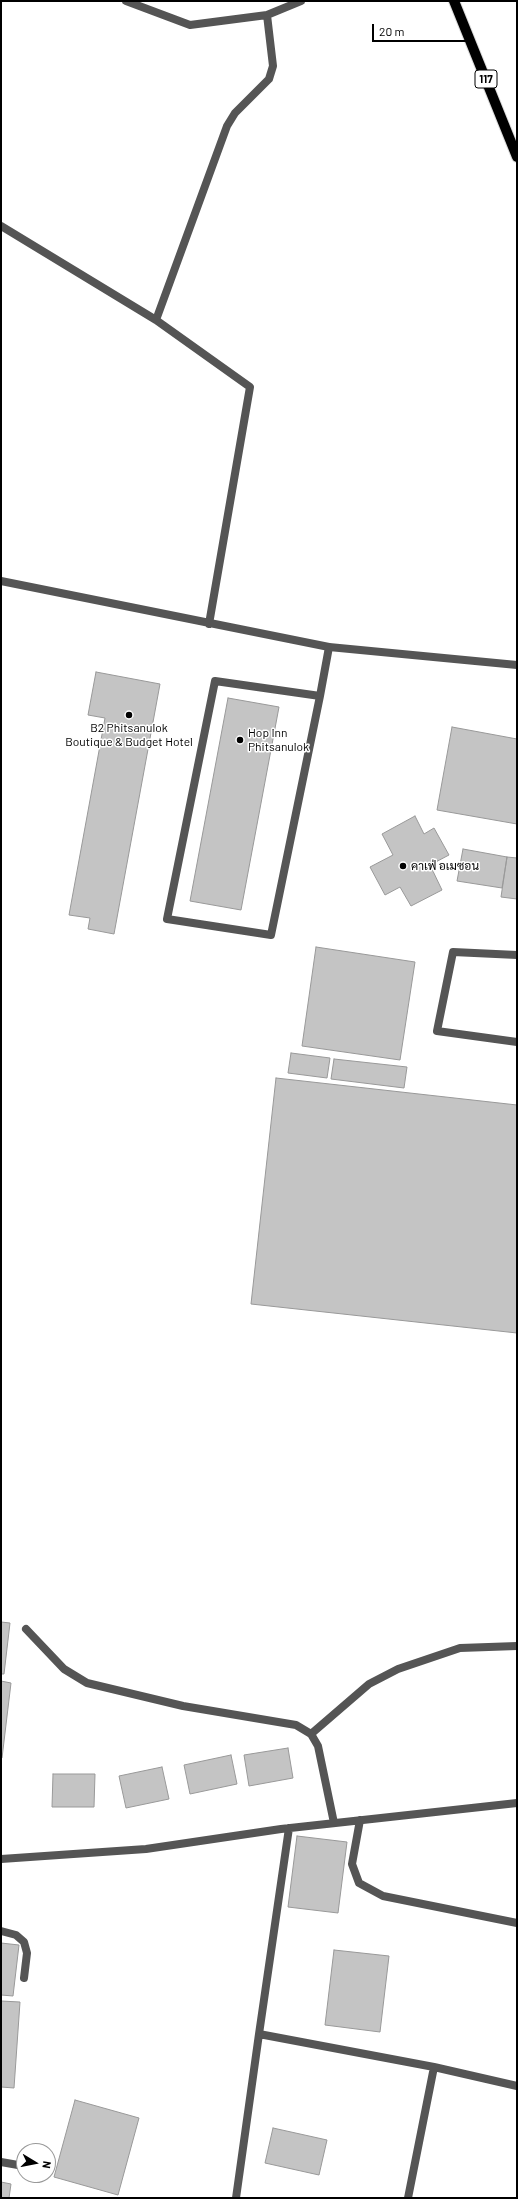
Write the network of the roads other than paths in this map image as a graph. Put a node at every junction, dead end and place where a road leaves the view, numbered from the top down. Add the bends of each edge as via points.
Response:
1 (126, 1) edge
2 (301, 1) edge
3 (454, 1) edge
4 (267, 15) junction
5 (517, 157) edge
6 (1, 226) edge
7 (156, 320) junction
8 (1, 581) edge
9 (209, 624) junction
10 (329, 647) junction
11 (517, 665) edge
12 (320, 696) junction
13 (517, 955) edge
14 (517, 1042) edge
15 (26, 1629) dead end
16 (517, 1646) edge
17 (311, 1734) junction
18 (517, 1804) edge
19 (360, 1820) junction
20 (334, 1823) junction
21 (290, 1828) junction
22 (1, 1859) edge
23 (517, 1924) edge
24 (1, 1931) edge
25 (24, 1978) dead end
26 (259, 2034) junction
27 (434, 2067) junction
28 (517, 2086) edge
29 (1, 2162) edge
30 (16, 2165) edge
31 (236, 2198) edge
32 (408, 2198) edge

1 - 4 street via 190,24
2 - 4 street
3 - 5 main road, 117
4 - 7 street via 273,66 269,79 234,113 227,126
6 - 7 street
7 - 9 street via 250,387
8 - 9 street
9 - 10 street
10 - 11 street
10 - 12 street
12 - 12 street via 271,935 167,919 215,680
13 - 14 street via 453,952 437,1031
15 - 17 street via 64,1669 87,1683 182,1706 296,1725
16 - 17 street via 460,1648 398,1669 369,1684
17 - 20 street via 318,1746
18 - 19 street
19 - 20 street
19 - 23 street via 352,1864 359,1883 383,1896
20 - 21 street
21 - 22 street via 146,1849
21 - 26 street
24 - 25 street via 16,1935 24,1942 27,1952
26 - 27 street
26 - 31 street
27 - 28 street
27 - 32 street
29 - 30 street

